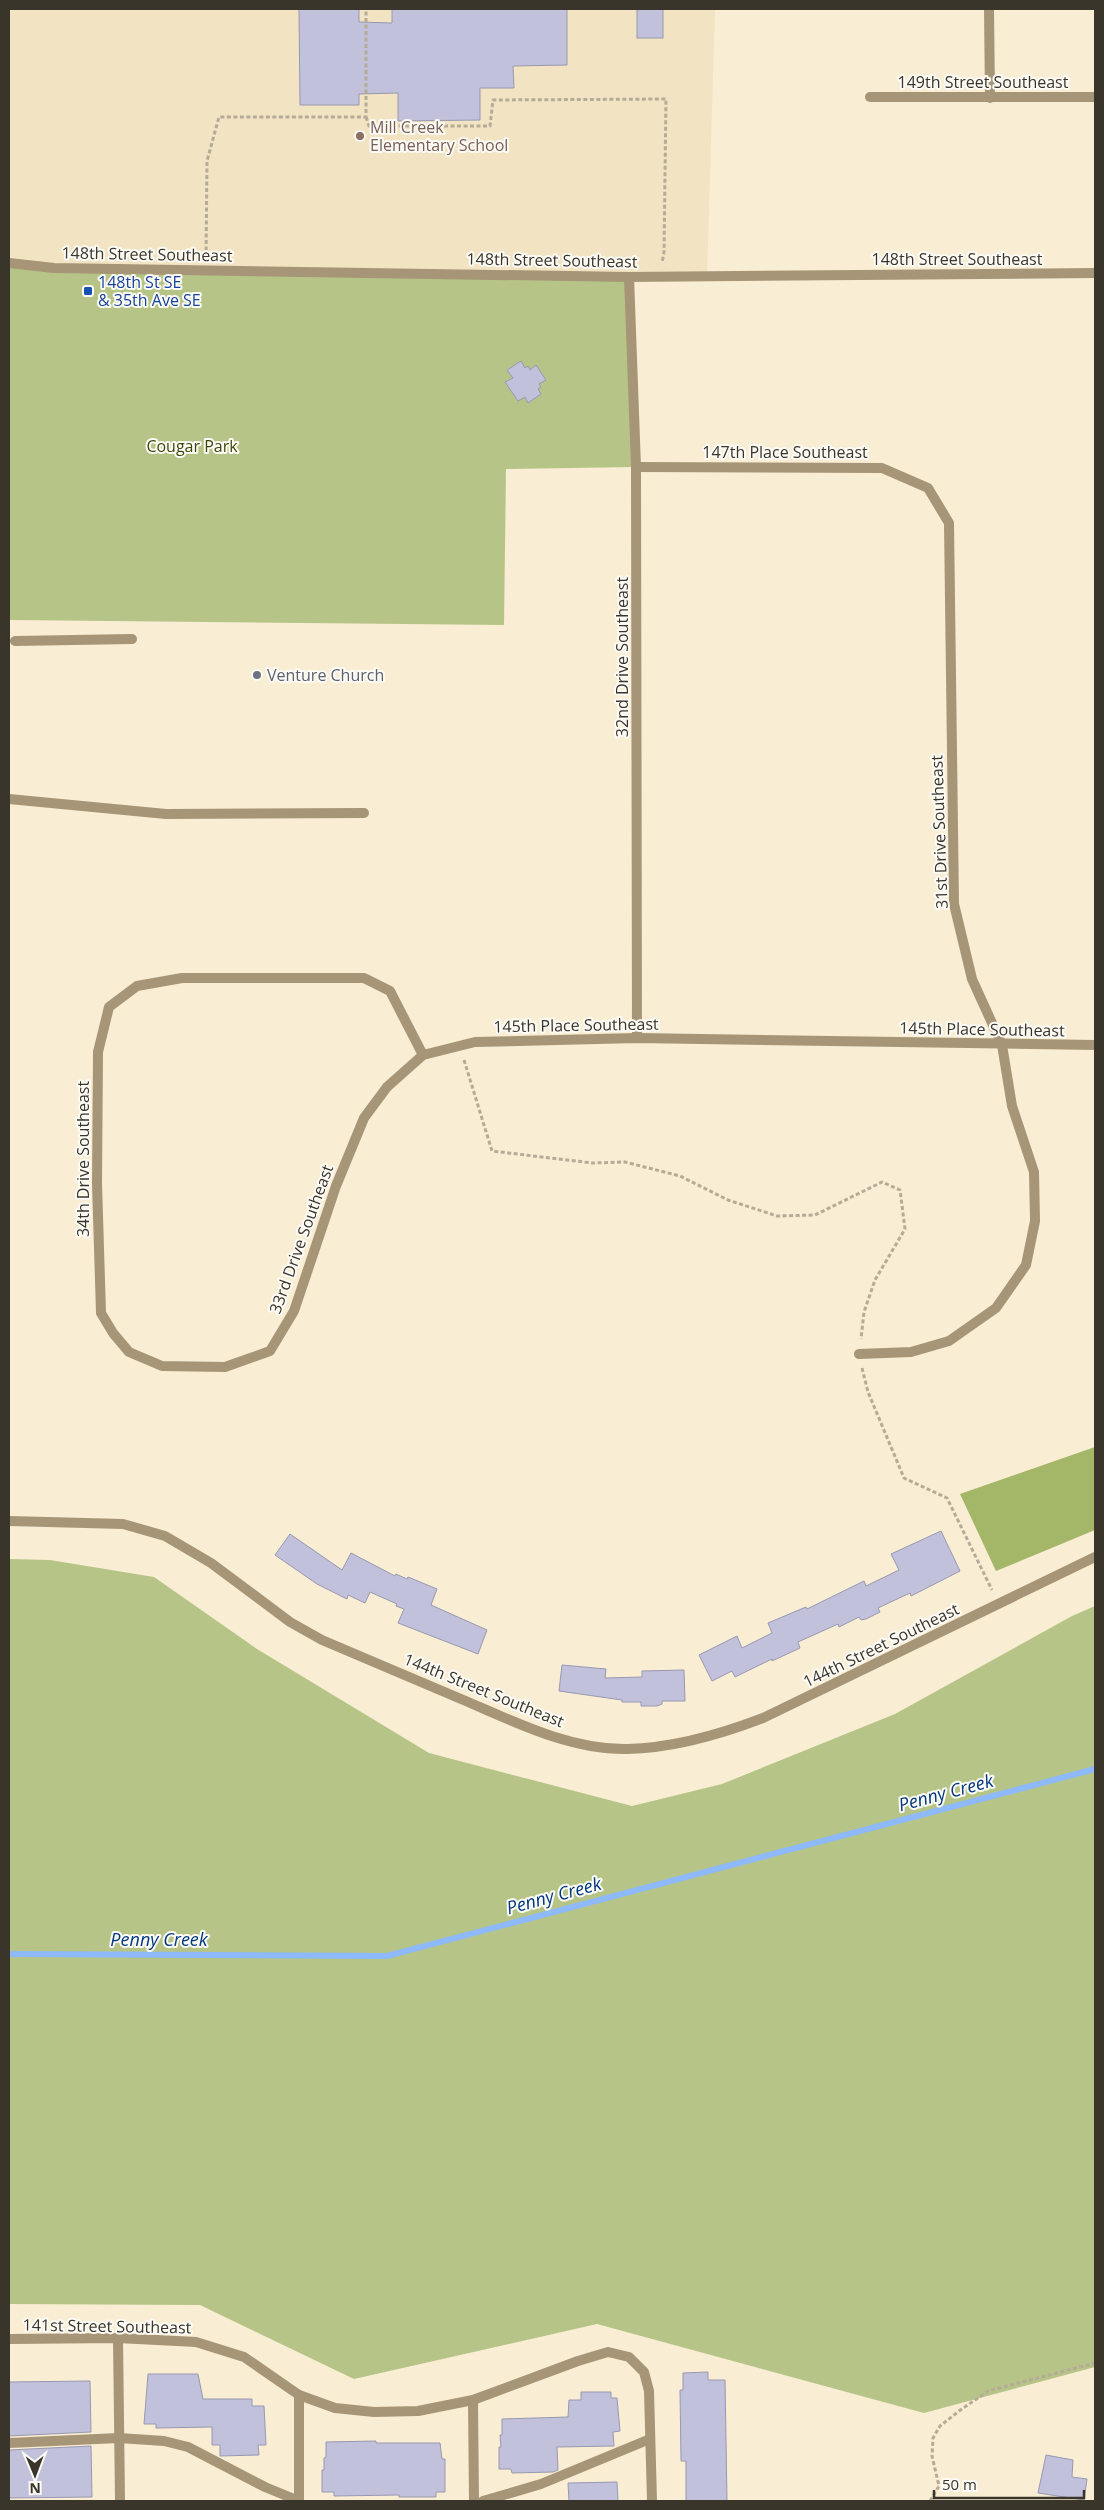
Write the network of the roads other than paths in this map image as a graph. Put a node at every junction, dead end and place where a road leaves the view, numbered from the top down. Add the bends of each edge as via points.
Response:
1 (989, 9) edge
2 (870, 97) dead end
3 (1095, 97) edge
4 (990, 98) junction
5 (9, 263) edge
6 (1095, 273) edge
7 (629, 277) junction
8 (636, 467) junction
9 (928, 488) joint
10 (132, 639) dead end
11 (15, 641) dead end
12 (9, 799) edge
13 (364, 813) dead end
14 (637, 1038) junction
15 (1002, 1045) junction
16 (1095, 1045) edge
17 (423, 1055) junction
18 (101, 1312) joint
19 (859, 1354) road end
20 (9, 1521) edge
21 (1095, 1557) edge
22 (118, 2338) junction
23 (9, 2339) edge
24 (298, 2395) junction
25 (473, 2400) junction
26 (119, 2438) junction
27 (650, 2439) junction
28 (9, 2443) edge
29 (120, 2501) edge
30 (299, 2501) edge
31 (474, 2501) edge
32 (483, 2501) edge
33 (652, 2501) edge

1 - 4 street
2 - 4 street, 149th Street Southeast
3 - 4 street, 149th Street Southeast
5 - 7 street, 148th Street Southeast via 54,268
6 - 7 street, 148th Street Southeast
7 - 8 street, 32nd Drive Southeast
8 - 9 street, 147th Place Southeast via 882,468
8 - 14 street, 32nd Drive Southeast
9 - 15 street, 31st Drive Southeast via 949,523 954,904 972,979
10 - 11 street
12 - 13 street via 166,814
14 - 15 street, 145th Place Southeast
14 - 17 street, 145th Place Southeast via 475,1042
15 - 16 street, 145th Place Southeast
15 - 19 street, 31st Drive Southeast via 1012,1106 1034,1172 1035,1221 1026,1265 996,1308 949,1341 911,1352
17 - 18 street, 33rd Drive Southeast via 386,1087 364,1118 336,1186 294,1310 270,1351 226,1367 162,1366 129,1352
17 - 18 street, 34th Drive Southeast via 390,991 364,978 182,978 137,986 109,1007 98,1052 97,1184
20 - 21 street, 144th Street Southeast via 123,1524 165,1536 211,1563 290,1622 322,1640 545,1734 626,1749 671,1745 730,1731
22 - 23 street, 141st Street Southeast
22 - 24 street, 141st Street Southeast via 204,2344 244,2357
22 - 26 street
24 - 25 street, 141st Street Southeast via 336,2408 374,2412 418,2411
24 - 30 street
25 - 27 street, 141st Street Southeast via 608,2352 629,2357 644,2372 649,2391
25 - 31 street
26 - 28 street
26 - 29 street
26 - 30 street via 164,2441 188,2447
27 - 32 street via 541,2484
27 - 33 street

